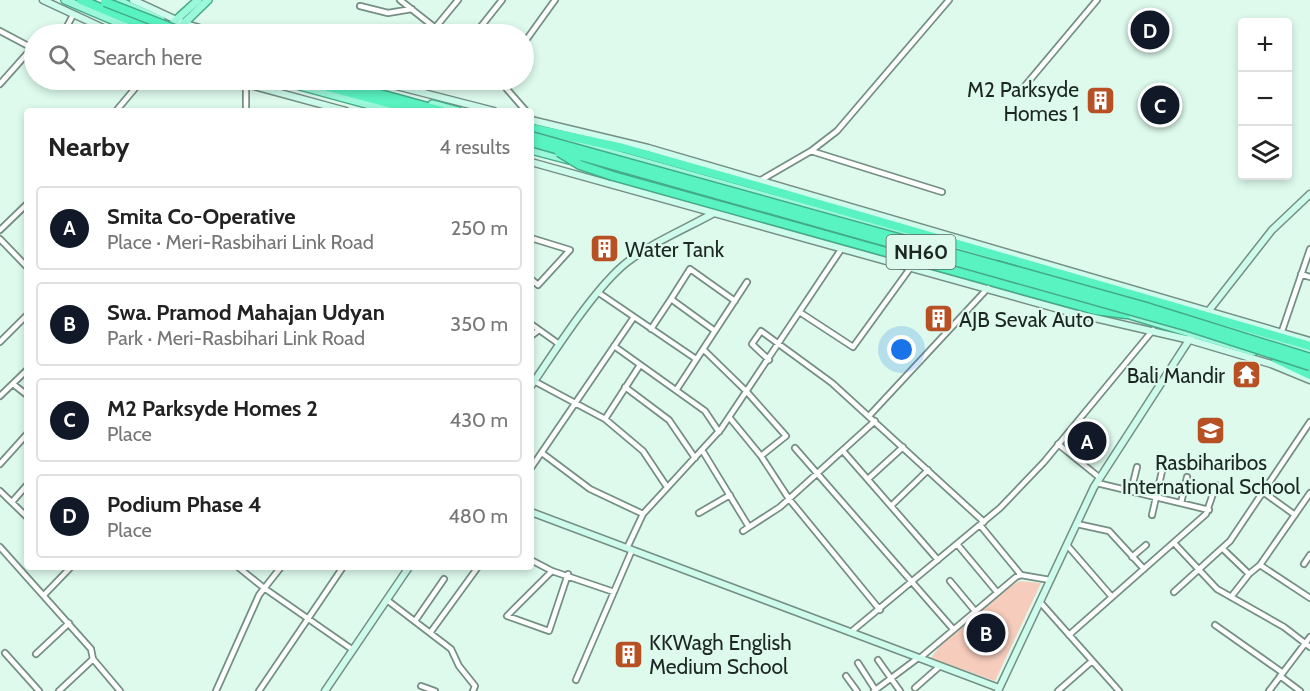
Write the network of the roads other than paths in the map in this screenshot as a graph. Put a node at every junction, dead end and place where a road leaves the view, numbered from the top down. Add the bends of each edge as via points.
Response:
1 (43, 0) edge
2 (65, 0) edge
3 (81, 0) edge
4 (117, 0) edge
5 (133, 0) edge
6 (198, 0) edge
7 (208, 0) edge
8 (400, 0) edge
9 (459, 0) edge
10 (502, 0) edge
11 (547, 0) edge
12 (949, 0) edge
13 (1097, 0) edge
14 (407, 2) edge
15 (553, 2) edge
16 (103, 4) edge
17 (360, 6) dead end
18 (412, 9) junction
19 (73, 15) junction
20 (68, 24) edge
21 (93, 24) edge
22 (121, 24) edge
23 (144, 24) edge
24 (159, 24) edge
25 (177, 24) junction
26 (430, 24) edge
27 (438, 24) edge
28 (483, 24) edge
29 (534, 29) edge
30 (0, 31) edge
31 (24, 43) edge
32 (24, 58) edge
33 (0, 83) edge
34 (134, 90) edge
35 (246, 90) edge
36 (268, 90) edge
37 (315, 90) edge
38 (339, 90) edge
39 (365, 90) edge
40 (379, 90) edge
41 (413, 90) edge
42 (508, 90) edge
43 (1019, 93) dead end
44 (119, 108) edge
45 (246, 108) edge
46 (335, 108) edge
47 (381, 108) edge
48 (407, 108) edge
49 (431, 108) edge
50 (447, 108) edge
51 (482, 108) edge
52 (523, 108) edge
53 (534, 123) edge
54 (534, 124) edge
55 (534, 124) edge
56 (534, 137) edge
57 (534, 143) edge
58 (550, 147) junction
59 (534, 151) edge
60 (811, 151) junction
61 (534, 163) edge
62 (761, 180) junction
63 (942, 192) dead end
64 (1310, 194) edge
65 (24, 210) edge
66 (714, 213) junction
67 (0, 230) edge
68 (0, 239) edge
69 (534, 239) edge
70 (842, 248) junction
71 (1310, 249) edge
72 (24, 264) edge
73 (911, 267) junction
74 (1301, 274) junction
75 (1310, 277) edge
76 (534, 282) edge
77 (747, 282) dead end
78 (988, 288) junction
79 (599, 293) junction
80 (670, 299) junction
81 (735, 301) junction
82 (801, 313) junction
83 (1126, 314) junction
84 (1205, 315) junction
85 (634, 317) junction
86 (24, 318) edge
87 (534, 326) edge
88 (651, 329) junction
89 (539, 330) junction
90 (1153, 330) junction
91 (715, 331) junction
92 (1282, 332) junction
93 (534, 334) edge
94 (1192, 336) junction
95 (1310, 341) edge
96 (0, 342) edge
97 (560, 344) junction
98 (780, 345) junction
99 (614, 346) junction
100 (1310, 346) edge
101 (703, 349) junction
102 (1310, 355) edge
103 (696, 359) junction
104 (1276, 359) junction
105 (769, 360) junction
106 (640, 364) junction
107 (1310, 368) edge
108 (24, 373) edge
109 (1310, 375) edge
110 (1310, 380) edge
111 (534, 383) edge
112 (13, 384) junction
113 (534, 384) edge
114 (625, 387) junction
115 (677, 389) junction
116 (747, 392) junction
117 (24, 393) edge
118 (0, 396) edge
119 (575, 403) junction
120 (869, 416) junction
121 (729, 417) junction
122 (604, 419) junction
123 (875, 421) junction
124 (1309, 426) edge
125 (719, 432) junction
126 (24, 437) edge
127 (1058, 444) junction
128 (903, 447) junction
129 (795, 448) dead end
130 (702, 450) junction
131 (843, 451) junction
132 (542, 453) junction
133 (761, 456) junction
134 (695, 458) junction
135 (0, 464) edge
136 (534, 464) edge
137 (1137, 467) dead end
138 (928, 470) junction
139 (1162, 471) dead end
140 (817, 473) junction
141 (1187, 477) dead end
142 (868, 479) junction
143 (1098, 480) junction
144 (1216, 485) dead end
145 (667, 487) junction
146 (24, 488) edge
147 (0, 491) edge
148 (1131, 491) junction
149 (1263, 492) junction
150 (1310, 493) edge
151 (729, 495) junction
152 (1156, 497) junction
153 (789, 499) junction
154 (12, 502) junction
155 (1180, 503) junction
156 (891, 506) junction
157 (1209, 510) junction
158 (534, 513) edge
159 (699, 513) dead end
160 (24, 514) edge
161 (642, 514) junction
162 (1152, 515) dead end
163 (1295, 515) junction
164 (982, 523) junction
165 (1077, 524) junction
166 (749, 526) junction
167 (743, 531) dead end
168 (1174, 543) junction
169 (957, 544) junction
170 (1067, 545) junction
171 (1146, 545) dead end
172 (0, 547) edge
173 (629, 549) junction
174 (1223, 549) junction
175 (1310, 555) edge
176 (1132, 557) junction
177 (938, 560) junction
178 (534, 562) edge
179 (1304, 564) dead end
180 (1260, 565) junction
181 (1144, 569) junction
182 (68, 570) edge
183 (242, 570) edge
184 (279, 570) edge
185 (341, 570) edge
186 (407, 570) edge
187 (476, 570) edge
188 (552, 571) junction
189 (1198, 571) junction
190 (568, 574) junction
191 (1249, 574) junction
192 (1021, 575) junction
193 (444, 579) dead end
194 (1050, 580) junction
195 (950, 581) dead end
196 (912, 582) junction
197 (264, 588) junction
198 (614, 592) junction
199 (998, 592) junction
200 (1174, 592) dead end
201 (44, 595) junction
202 (1112, 597) junction
203 (1231, 597) junction
204 (1310, 598) edge
205 (387, 600) junction
206 (1040, 602) junction
207 (880, 610) junction
208 (975, 611) junction
209 (308, 620) junction
210 (415, 621) junction
211 (69, 623) junction
212 (1215, 626) dead end
213 (953, 629) junction
214 (851, 632) junction
215 (430, 633) junction
216 (1069, 635) junction
217 (1310, 637) edge
218 (1305, 643) junction
219 (1310, 647) edge
220 (352, 650) junction
221 (5, 653) dead end
222 (36, 654) dead end
223 (93, 658) junction
224 (919, 658) junction
225 (878, 660) dead end
226 (1092, 661) junction
227 (858, 663) dead end
228 (939, 666) junction
229 (1281, 675) junction
230 (846, 676) dead end
231 (891, 678) junction
232 (576, 680) dead end
233 (421, 686) dead end
234 (915, 688) dead end
235 (62, 690) edge
236 (999, 690) edge
237 (39, 691) edge
238 (120, 691) edge
239 (216, 691) edge
240 (259, 691) edge
241 (325, 691) edge
242 (435, 691) edge
243 (473, 691) edge
244 (857, 691) edge
245 (875, 691) edge
246 (900, 691) edge
247 (1058, 691) edge
248 (1118, 691) edge
249 (1269, 691) edge
250 (1299, 691) edge

1 - 19 street
2 - 22 main road
3 - 16 highway
4 - 25 main road
5 - 25 street
6 - 25 main road
7 - 25 main road
8 - 14 street
9 - 27 street
10 - 28 street
11 - 15 street
12 - 60 street via 837,131
13 - 43 street
14 - 18 street
15 - 29 street
16 - 23 highway
16 - 24 highway, bridge
17 - 18 street via 388,13
18 - 26 street
19 - 20 street
19 - 21 street
30 - 31 street
32 - 33 street
34 - 44 street
35 - 45 street
36 - 46 street
37 - 47 main road
38 - 48 highway
39 - 49 highway
40 - 50 main road
41 - 51 street
42 - 52 street
53 - 62 street via 648,148
54 - 84 highway
55 - 84 main road
56 - 102 highway, NH60, bridge
57 - 58 highway, NH60, bridge
58 - 83 highway, bridge via 580,165 613,176 1095,310
58 - 107 highway, NH60, bridge via 1189,327
59 - 83 main road
60 - 62 street
60 - 63 street
61 - 66 street
62 - 84 street
64 - 84 street via 1272,230
65 - 67 street
66 - 70 street
66 - 79 street via 632,259
68 - 72 street
69 - 76 street via 570,250 538,285
70 - 73 street
70 - 82 street
71 - 74 street
73 - 78 street
73 - 82 street via 853,346
74 - 75 street
74 - 92 street
77 - 81 street
78 - 90 street via 1073,313
78 - 120 street
79 - 85 street
79 - 97 street
80 - 81 street via 690,269
80 - 88 street
80 - 91 street
81 - 91 street
82 - 98 street
83 - 94 main road
84 - 92 street
84 - 94 street
84 - 100 highway
84 - 102 main road
85 - 88 street
85 - 99 street
86 - 96 street
87 - 89 street
88 - 103 street
89 - 93 street
89 - 97 street
90 - 94 street
90 - 127 street
91 - 101 street
92 - 95 street
94 - 104 main road
94 - 110 street
94 - 143 street
97 - 111 street
98 - 105 street
98 - 105 street via 761,331 752,344
98 - 120 street
99 - 106 street
99 - 119 street
101 - 103 street
101 - 116 street
103 - 115 street
104 - 107 main road
104 - 109 highway
105 - 116 street
106 - 114 street
106 - 115 street
108 - 112 street
112 - 117 street
112 - 118 street
113 - 119 street
114 - 122 street
114 - 134 street via 669,420
115 - 125 street via 705,411
116 - 121 street
116 - 133 street via 786,436
119 - 122 street
119 - 132 street
120 - 123 street
121 - 125 street
121 - 133 street
122 - 145 street via 643,451
123 - 128 street
123 - 131 street
124 - 149 street
125 - 130 street
126 - 135 street
127 - 143 street
127 - 164 street
128 - 138 street
128 - 142 street
129 - 140 street
130 - 134 street
130 - 151 street
131 - 140 street
131 - 142 street
132 - 136 street
132 - 161 street via 590,489
133 - 153 street
134 - 145 street
137 - 148 street
138 - 156 street
138 - 164 street
139 - 152 street
140 - 153 street
140 - 196 street
141 - 155 street
142 - 156 street
143 - 148 street
143 - 165 street
144 - 157 street
145 - 161 street
146 - 154 street
147 - 154 street
148 - 152 street
149 - 163 street
149 - 174 street
150 - 163 street
151 - 159 street
151 - 166 street
152 - 155 street
152 - 162 street
153 - 166 street
153 - 207 street
154 - 160 street
155 - 157 street
156 - 177 street
157 - 168 street
158 - 173 street
161 - 173 street
163 - 180 street
164 - 169 street
164 - 192 street
165 - 170 street
165 - 176 street via 1109,531
166 - 167 street
168 - 181 street
168 - 189 street
169 - 177 street
169 - 199 street
170 - 194 street
170 - 202 street
171 - 176 street
172 - 201 street
173 - 198 street
173 - 214 street
174 - 189 street
174 - 191 street
175 - 179 street
176 - 181 street
177 - 196 street
178 - 188 street
180 - 191 street
180 - 204 street
181 - 202 street
182 - 201 street
183 - 197 street
184 - 197 street
185 - 209 street
186 - 205 street
187 - 215 street
188 - 190 street
188 - 190 street via 507,616 549,630
189 - 200 street
189 - 203 street
190 - 198 street
191 - 203 street
192 - 194 street
192 - 199 street
193 - 210 street
194 - 206 street
195 - 208 street
196 - 207 street
196 - 213 street
197 - 209 street
197 - 239 street
198 - 232 street
199 - 208 street
201 - 211 street
202 - 216 street
203 - 218 street
205 - 210 street
205 - 220 street
206 - 216 street
206 - 236 street
207 - 214 street
208 - 213 street
209 - 220 street
209 - 240 street
210 - 215 street
211 - 222 street
211 - 223 street via 91,649
212 - 229 street
213 - 224 street
214 - 224 street
215 - 243 street via 451,649 474,686
216 - 226 street
217 - 218 street
218 - 219 street
218 - 229 street
220 - 241 street
221 - 237 street
223 - 235 street
223 - 238 street
224 - 228 street
224 - 231 street
225 - 231 street
226 - 247 street
226 - 248 street
227 - 245 street
228 - 234 street
228 - 236 street
229 - 249 street
229 - 250 street
230 - 244 street
231 - 245 street
231 - 246 street
233 - 242 street

